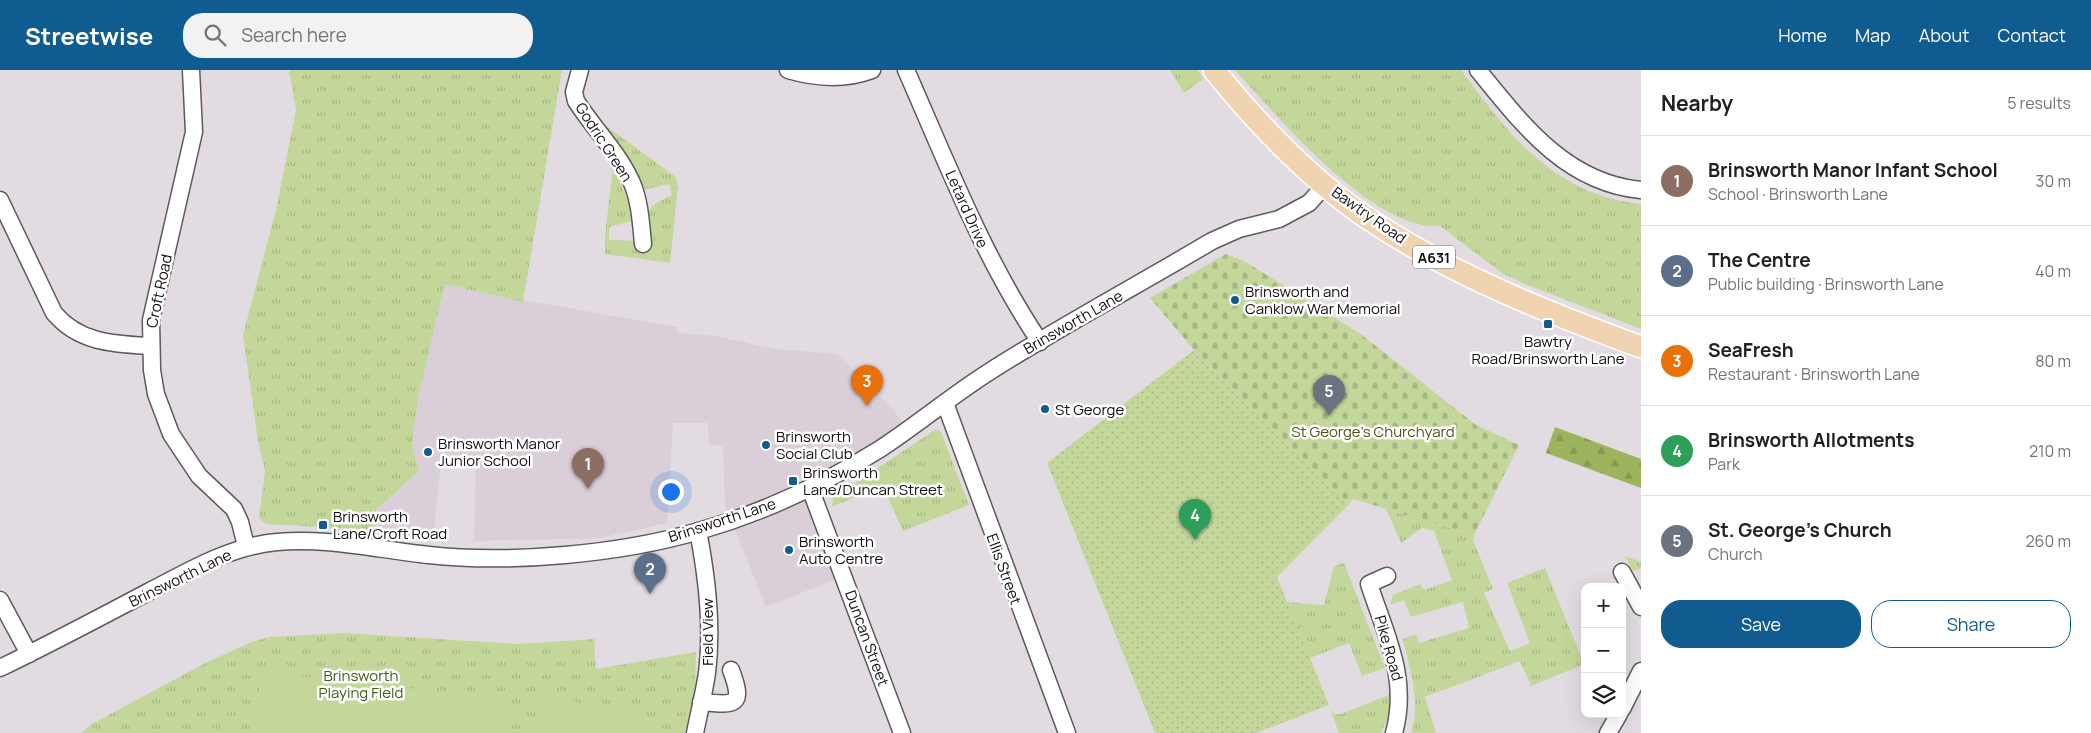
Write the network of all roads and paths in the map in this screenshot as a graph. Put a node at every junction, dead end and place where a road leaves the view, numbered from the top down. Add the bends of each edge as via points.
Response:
1 (191, 70) edge
2 (580, 70) edge
3 (788, 70) edge
4 (872, 70) edge
5 (906, 70) edge
6 (1214, 70) edge
7 (1478, 70) edge
8 (1326, 184) junction
9 (1641, 190) edge
10 (0, 200) edge
11 (643, 244) dead end
12 (1040, 342) junction
13 (150, 346) junction
14 (1641, 347) edge
15 (945, 404) junction
16 (810, 488) junction
17 (698, 531) junction
18 (246, 546) junction
19 (1622, 572) dead end
20 (1387, 576) dead end
21 (0, 600) edge
22 (1641, 607) edge
23 (29, 654) junction
24 (0, 668) edge
25 (731, 670) dead end
26 (1641, 671) edge
27 (1626, 701) edge
28 (701, 702) junction
29 (1617, 718) edge
30 (695, 733) edge
31 (902, 733) edge
32 (1066, 733) edge
33 (1394, 733) edge
34 (1608, 733) edge

1 - 13 street, Croft Road via 192,149 150,320
2 - 11 street, Godric Green via 574,92 576,101 633,184
3 - 4 street via 803,75 834,77
5 - 12 street, Letard Drive via 980,238 1000,278
6 - 8 main road, Bawtry Road / A631 via 1251,114
7 - 9 street via 1521,124 1560,158 1599,180
8 - 12 street, Brinsworth Lane via 1309,203 1279,219 1239,229 1212,242
8 - 14 main road, Bawtry Road / A631 via 1372,221 1455,268 1518,299
10 - 13 street via 54,313 64,324 94,340
12 - 15 street, Brinsworth Lane via 990,371
13 - 18 street, Croft Road via 156,394 171,434 199,476 234,509
15 - 16 street, Brinsworth Lane via 880,449
15 - 32 street, Ellis Street
16 - 17 street, Brinsworth Lane via 752,513
16 - 31 street, Duncan Street
17 - 18 street, Brinsworth Lane via 616,549 536,556 433,556 319,542 279,541
17 - 28 street, Field View via 706,572 709,635 707,673
18 - 23 street, Brinsworth Lane via 199,566
19 - 22 street
20 - 33 street, Pike Road via 1369,584 1399,677 1401,700
21 - 23 street
23 - 24 street, Brinsworth Lane
25 - 28 street via 737,697 724,704
26 - 27 street
28 - 30 street, Field View
29 - 34 street

